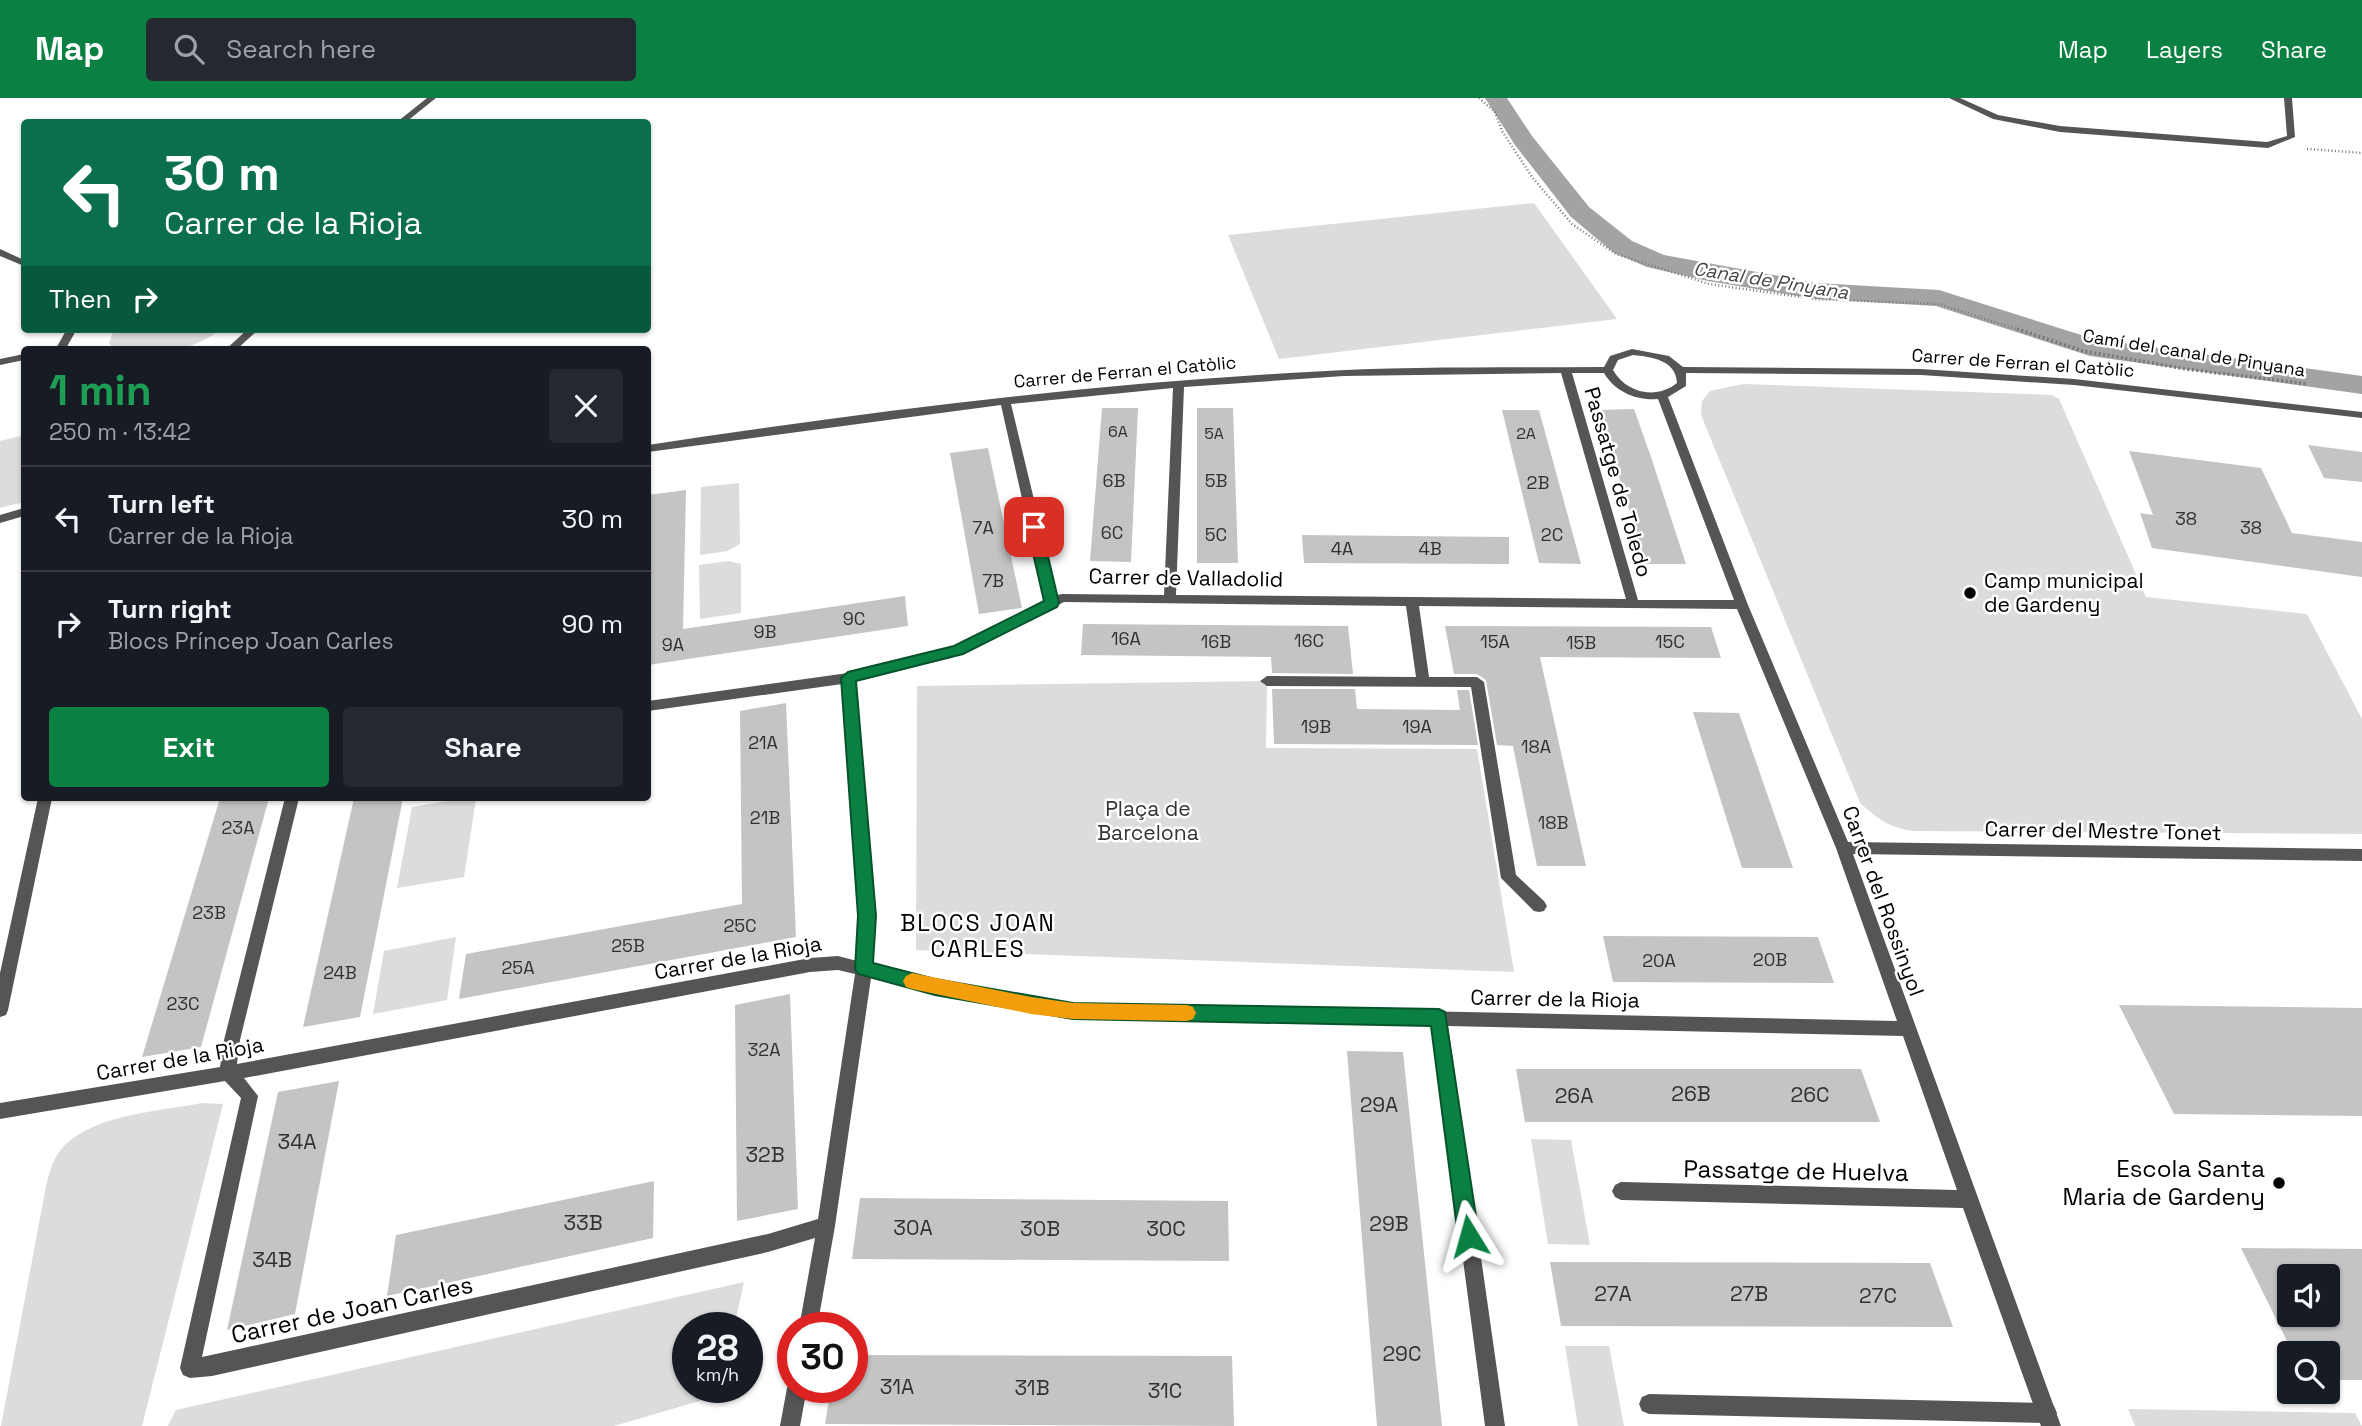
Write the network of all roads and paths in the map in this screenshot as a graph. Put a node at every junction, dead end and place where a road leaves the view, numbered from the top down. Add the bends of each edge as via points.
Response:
1 (432, 98) edge
2 (1479, 98) edge
3 (1953, 98) edge
4 (2288, 98) edge
5 (405, 119) edge
6 (2268, 145) junction
7 (2362, 153) edge
8 (0, 252) edge
9 (21, 262) edge
10 (249, 333) edge
11 (235, 346) edge
12 (21, 358) edge
13 (0, 362) edge
14 (1608, 370) junction
15 (1681, 370) junction
16 (1566, 371) junction
17 (1178, 383) junction
18 (2309, 385) dead end
19 (1662, 395) junction
20 (1005, 401) junction
21 (2362, 415) edge
22 (651, 448) edge
23 (21, 513) edge
24 (0, 519) edge
25 (21, 519) edge
26 (1170, 598) junction
27 (1412, 601) junction
28 (1052, 603) junction
29 (1633, 603) junction
30 (1742, 605) junction
31 (848, 678) junction
32 (1267, 681) dead end
33 (1423, 682) junction
34 (651, 706) edge
35 (45, 801) edge
36 (291, 801) edge
37 (1843, 848) junction
38 (2362, 855) edge
39 (1539, 906) dead end
40 (864, 969) junction
41 (0, 1010) edge
42 (1439, 1018) junction
43 (1909, 1029) junction
44 (228, 1073) junction
45 (0, 1111) edge
46 (1621, 1191) dead end
47 (1970, 1199) junction
48 (826, 1226) junction
49 (811, 1312) edge
50 (794, 1403) edge
51 (1649, 1404) dead end
52 (2049, 1420) edge
53 (790, 1426) edge
54 (1495, 1426) edge

1 - 5 street
2 - 18 path, Camí del canal de Pinyana via 1495,112 1532,177 1573,223 1616,254 1709,284 1815,299 1939,304 2083,351
3 - 6 street via 1996,117 2060,129
4 - 6 street via 2291,137
6 - 7 path
8 - 9 street
10 - 11 street
12 - 13 street
14 - 15 street via 1614,358 1632,352 1665,358
14 - 16 street, Carrer de Ferran el Catòlic
14 - 19 street via 1625,389
15 - 19 street via 1682,384
15 - 21 street, Carrer de Ferran el Catòlic via 1921,372 2074,382
16 - 17 street, Carrer de Ferran el Catòlic via 1308,374
16 - 29 street, Passatge de Toledo
17 - 20 street, Carrer de Ferran el Catòlic
17 - 26 street
19 - 30 street, Carrer del Rossinyol
20 - 22 street, Carrer de Ferran el Catòlic
20 - 28 street
23 - 24 street
24 - 25 street
26 - 27 street, Carrer de Valladolid
26 - 28 street, Carrer de Valladolid via 1062,598
27 - 29 street, Carrer de Valladolid
27 - 33 street
28 - 31 street, Carrer de Valladolid via 958,650
29 - 30 street, Carrer de Valladolid
30 - 37 street, Carrer del Rossinyol
31 - 34 street, Carrer de Valladolid
31 - 40 street via 867,916
32 - 33 street
33 - 39 street via 1477,682 1509,878
35 - 41 street
36 - 44 street via 232,1040
37 - 38 street, Carrer del Mestre Tonet
37 - 43 street, Carrer del Rossinyol
40 - 42 street, Carrer de la Rioja via 935,987 1073,1011
40 - 44 street, Carrer de la Rioja via 838,963 810,965
40 - 48 street
42 - 43 street, Carrer de la Rioja
42 - 54 street
43 - 47 street, Carrer del Rossinyol
44 - 45 street, Carrer de la Rioja
44 - 48 street, Carrer de Joan Carles via 250,1096 192,1368 768,1243
46 - 47 street, Passatge de Huelva
47 - 52 street, Carrer del Rossinyol
48 - 49 street
50 - 53 street
51 - 52 street

